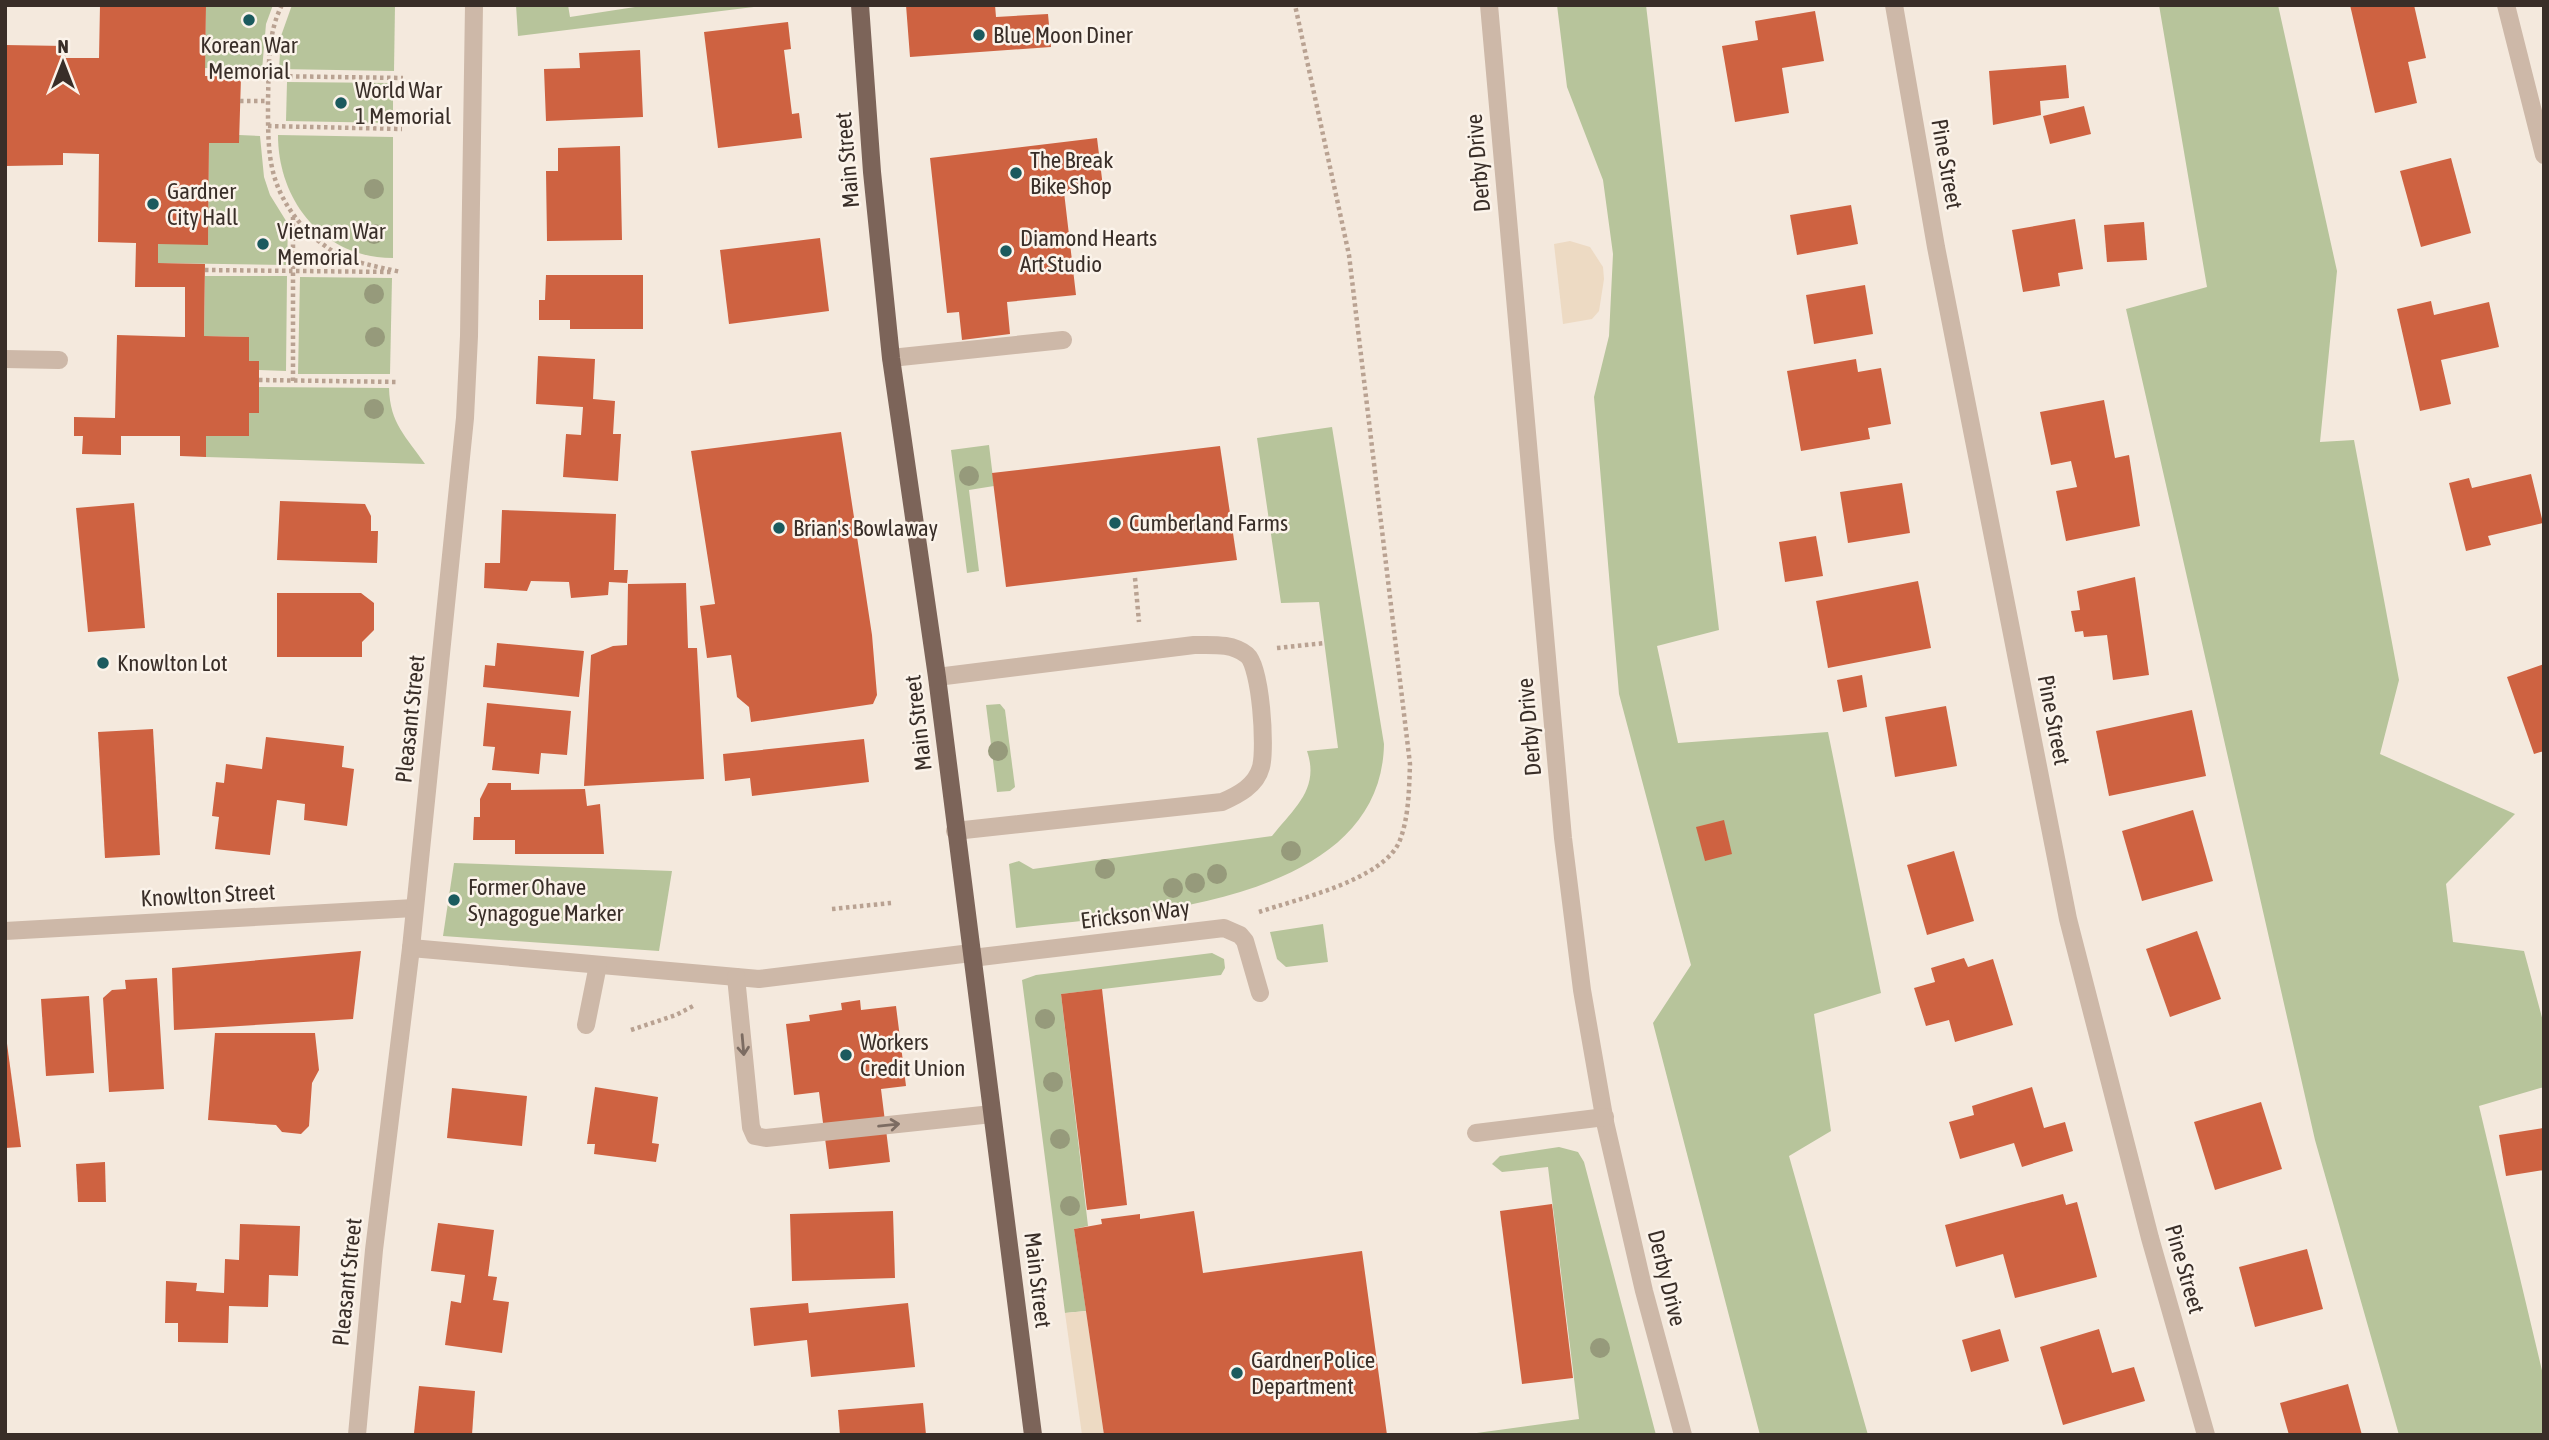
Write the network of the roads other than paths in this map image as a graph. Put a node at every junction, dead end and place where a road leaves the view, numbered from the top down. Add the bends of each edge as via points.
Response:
1 (474, 5) edge
2 (860, 5) edge
3 (1489, 5) edge
4 (1894, 5) edge
5 (2506, 5) edge
6 (2544, 155) edge
7 (1063, 340) dead end
8 (891, 358) junction
9 (5, 359) edge
10 (59, 360) dead end
11 (937, 677) junction
12 (955, 831) junction
13 (414, 908) junction
14 (5, 931) edge
15 (411, 948) junction
16 (971, 956) junction
17 (598, 965) junction
18 (736, 977) junction
19 (1260, 993) dead end
20 (586, 1025) dead end
21 (992, 1114) junction
22 (1605, 1117) junction
23 (1476, 1133) dead end
24 (357, 1435) edge
25 (1033, 1435) edge
26 (1683, 1435) edge
27 (2206, 1435) edge

1 - 13 street, Pleasant Street via 465,406
2 - 8 main road, Main Street
3 - 22 street, Derby Drive via 1563,838 1582,990
4 - 27 street, Pine Street via 1936,247 2068,919
5 - 6 street
7 - 8 street
8 - 11 main road, Main Street
9 - 10 street
11 - 12 main road, Main Street
11 - 12 street via 1227,645 1255,664 1261,768 1245,789 1222,802
12 - 16 main road, Main Street
13 - 14 street, Knowlton Street
13 - 15 street, Pleasant Street
15 - 17 street, Erickson Way
15 - 24 street, Pleasant Street
16 - 18 street, Erickson Way via 783,978
16 - 19 street, Erickson Way via 1216,929 1233,931 1245,941
16 - 21 main road, Main Street
17 - 18 street, Erickson Way
17 - 20 street
18 -> 21 street via 755,1136
21 - 25 main road, Main Street
22 - 23 street
22 - 26 street, Derby Drive via 1644,1291

